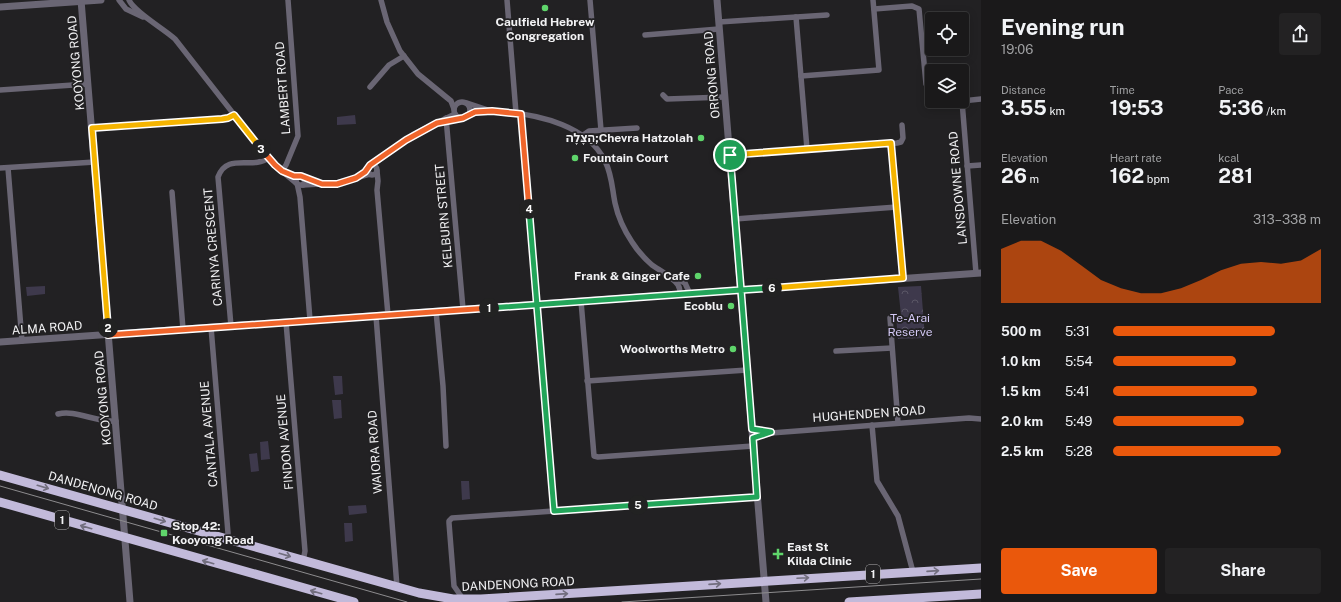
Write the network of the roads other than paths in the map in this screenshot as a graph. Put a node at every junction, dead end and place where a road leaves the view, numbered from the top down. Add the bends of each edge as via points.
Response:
1 (101, 0) edge
2 (119, 0) edge
3 (129, 0) edge
4 (288, 0) edge
5 (382, 0) edge
6 (385, 0) edge
7 (507, 0) edge
8 (590, 0) edge
9 (717, 0) edge
10 (873, 0) edge
11 (82, 1) edge
12 (0, 7) edge
13 (384, 8) junction
14 (874, 8) junction
15 (827, 15) dead end
16 (796, 17) junction
17 (152, 21) junction
18 (719, 26) junction
19 (645, 35) dead end
20 (404, 56) junction
21 (925, 75) edge
22 (801, 76) junction
23 (88, 84) junction
24 (370, 87) dead end
25 (0, 90) edge
26 (663, 95) dead end
27 (445, 96) junction
28 (725, 97) junction
29 (981, 99) edge
30 (969, 100) edge
31 (464, 103) junction
32 (963, 108) edge
33 (454, 111) junction
34 (492, 111) junction
35 (519, 114) junction
36 (234, 115) junction
37 (469, 115) junction
38 (461, 118) junction
39 (446, 120) junction
40 (902, 125) dead end
41 (92, 128) junction
42 (637, 128) dead end
43 (601, 130) junction
44 (582, 136) junction
45 (891, 143) junction
46 (807, 149) junction
47 (388, 153) junction
48 (730, 155) junction
49 (268, 158) junction
50 (95, 162) junction
51 (981, 165) edge
52 (370, 166) junction
53 (967, 166) junction
54 (0, 168) edge
55 (8, 168) junction
56 (377, 170) junction
57 (282, 171) junction
58 (370, 174) junction
59 (301, 177) junction
60 (356, 178) junction
61 (299, 184) junction
62 (322, 184) junction
63 (377, 190) junction
64 (172, 192) dead end
65 (897, 207) junction
66 (735, 219) junction
67 (664, 273) junction
68 (979, 273) edge
69 (903, 278) junction
70 (741, 290) junction
71 (680, 294) junction
72 (690, 294) junction
73 (581, 301) junction
74 (537, 304) junction
75 (463, 309) junction
76 (436, 311) junction
77 (388, 315) junction
78 (376, 316) junction
79 (890, 318) dead end
80 (310, 320) junction
81 (286, 322) junction
82 (231, 326) junction
83 (211, 327) junction
84 (183, 329) junction
85 (108, 335) junction
86 (22, 341) junction
87 (0, 342) edge
88 (892, 348) junction
89 (836, 351) dead end
90 (747, 370) junction
91 (587, 381) junction
92 (58, 414) dead end
93 (981, 416) edge
94 (969, 418) junction
95 (981, 419) edge
96 (116, 421) junction
97 (898, 423) junction
98 (872, 425) junction
99 (752, 429) junction
100 (771, 432) junction
101 (753, 438) junction
102 (446, 446) dead end
103 (753, 446) junction
104 (0, 474) edge
105 (757, 497) junction
106 (0, 502) edge
107 (122, 510) junction
108 (554, 511) junction
109 (124, 537) junction
110 (227, 539) junction
111 (304, 561) junction
112 (981, 568) edge
113 (913, 572) junction
114 (764, 580) junction
115 (454, 586) junction
116 (397, 587) junction
117 (981, 594) edge
118 (448, 598) junction
119 (463, 599) junction
120 (951, 599) edge
121 (887, 601) edge
122 (898, 601) edge
123 (130, 602) edge
124 (354, 602) edge
125 (766, 602) edge
126 (849, 602) edge

1 - 11 street
2 - 17 street via 129,11
3 - 17 street via 136,10
4 - 57 street, LAMBERT ROAD via 298,136
5 - 13 street
6 - 13 street
7 - 35 street
8 - 43 street
9 - 18 street, ORRONG ROAD
10 - 14 street
11 - 12 street
11 - 23 street, KOOYONG ROAD
13 - 20 street via 391,32
14 - 21 street via 912,6 918,9
14 - 22 street via 879,70
15 - 16 street
16 - 18 street
16 - 22 street
17 - 36 street via 180,45
18 - 19 street
18 - 28 street, ORRONG ROAD
20 - 24 street via 389,66
20 - 27 street via 418,74
22 - 46 street
23 - 25 street
23 - 41 street, KOOYONG ROAD
26 - 28 street via 667,99
27 - 31 street
27 - 33 street via 453,104
28 - 48 street, ORRONG ROAD
29 - 30 street
31 - 33 street via 456,104
31 - 34 street
31 - 37 street via 470,107
32 - 53 street, LANSDOWNE ROAD
33 - 38 street
33 - 39 street
34 - 35 street
34 - 37 street
35 - 44 street via 556,123
35 - 74 street
36 - 41 street via 222,119
36 - 49 street
37 - 38 street
38 - 39 street
39 - 47 street via 414,134
39 - 75 street, KELBURN STREET
40 - 45 street via 902,140
41 - 50 street, KOOYONG ROAD
42 - 43 street
43 - 44 street via 587,132
44 - 67 street via 604,160 611,178 617,210 627,234 641,254
45 - 46 street
45 - 65 street
46 - 48 street
47 - 52 street
47 - 56 street
48 - 66 street, ORRONG ROAD
49 - 57 street
49 - 82 street, CARINYA CRESCENT via 262,162 228,164 218,177
50 - 55 street
50 - 85 street, KOOYONG ROAD
51 - 53 street
52 - 56 street via 375,166
52 - 58 street via 367,171
52 - 60 street
53 - 68 street, LANSDOWNE ROAD
54 - 55 street
55 - 86 street
56 - 58 street via 376,174
56 - 63 street
57 - 59 street
57 - 61 street
58 - 60 street
58 - 63 street
59 - 61 street via 296,180
59 - 61 street via 305,182
59 - 62 street
60 - 62 street via 337,184
61 - 62 street
61 - 80 street
63 - 77 street
64 - 84 street
65 - 66 street
65 - 69 street
66 - 70 street, ORRONG ROAD
67 - 71 street via 678,284
67 - 72 street via 685,283
68 - 69 street, ALMA ROAD
69 - 70 street, ALMA ROAD
70 - 72 street, ALMA ROAD
70 - 90 street, ORRONG ROAD
71 - 72 street, ALMA ROAD
71 - 73 street, ALMA ROAD
73 - 74 street, ALMA ROAD
73 - 91 street
74 - 75 street, ALMA ROAD
74 - 108 street
75 - 76 street, ALMA ROAD
76 - 77 street, ALMA ROAD
76 - 102 street
77 - 78 street, ALMA ROAD
78 - 80 street, ALMA ROAD
78 - 116 street, WAIORA ROAD
79 - 88 street
80 - 81 street, ALMA ROAD
81 - 82 street, ALMA ROAD
81 - 111 street, FINDON AVENUE
82 - 83 street, ALMA ROAD
83 - 84 street, ALMA ROAD
83 - 110 street, CANTALA AVENUE
84 - 85 street, ALMA ROAD
85 - 86 street, ALMA ROAD
85 - 96 street, KOOYONG ROAD
86 - 87 street, ALMA ROAD
88 - 89 street
88 - 97 street
90 - 91 street
90 - 99 street, ORRONG ROAD
91 - 103 street via 594,456
92 - 96 street via 68,413
93 - 94 street, HUGHENDEN ROAD
94 - 95 street, HUGHENDEN ROAD
94 - 97 street, HUGHENDEN ROAD
96 - 107 street, KOOYONG ROAD
97 - 98 street, HUGHENDEN ROAD
98 - 100 street, HUGHENDEN ROAD
98 - 113 street via 877,481 898,516
99 - 100 street, HUGHENDEN ROAD
99 - 101 street, ORRONG ROAD
100 - 101 street, HUGHENDEN ROAD
101 - 103 street, ORRONG ROAD
103 - 105 street, ORRONG ROAD
104 -> 107 highway, DANDENONG ROAD / 1
105 - 108 street
105 - 114 street, ORRONG ROAD
109 -> 106 highway, 1
107 - 109 street, KOOYONG ROAD
107 -> 110 highway, DANDENONG ROAD / 1
108 - 115 street via 450,519
109 - 123 street, KOOYONG ROAD
124 -> 109 highway, 1
110 -> 111 highway, DANDENONG ROAD / 1
111 - 116 highway, DANDENONG ROAD / 1
113 -> 112 highway, DANDENONG ROAD / 1
114 -> 113 highway, DANDENONG ROAD / 1
119 -> 114 highway, DANDENONG ROAD / 1
114 - 125 street, ORRONG ROAD
115 - 118 street
115 - 119 street
116 - 118 highway, DANDENONG ROAD / 1
117 - 120 highway, 1
118 - 119 highway, DANDENONG ROAD / 1
120 - 122 highway, 1
121 - 122 highway, 1
121 - 126 highway, 1

